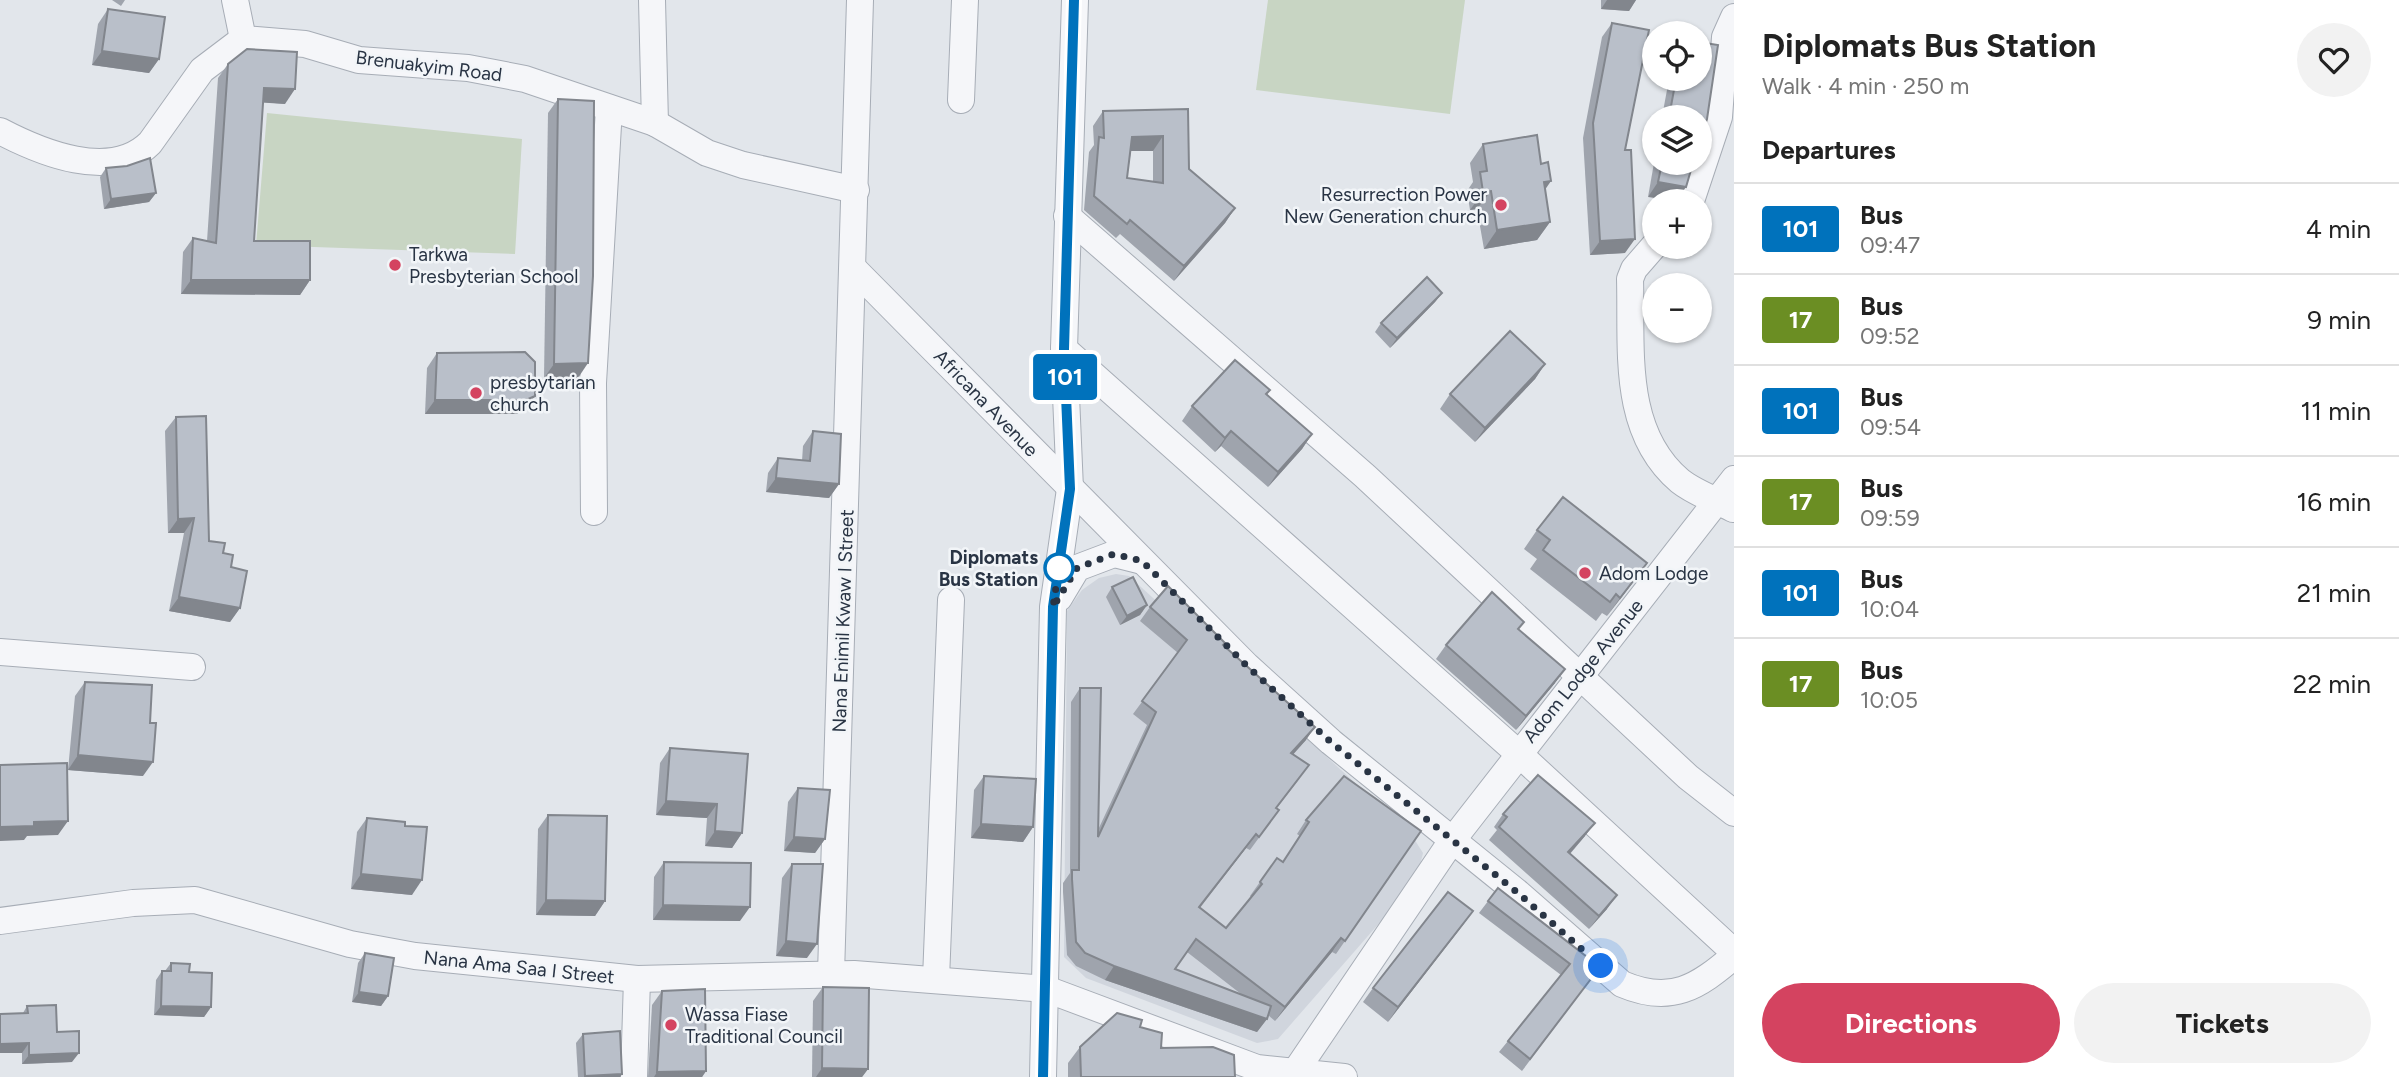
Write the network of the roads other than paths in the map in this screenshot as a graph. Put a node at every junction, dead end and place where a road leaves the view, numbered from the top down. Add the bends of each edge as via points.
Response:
1 (235, 0) edge
2 (652, 0) edge
3 (860, 0) edge
4 (965, 0) edge
5 (1074, 0) edge
6 (1734, 17) edge
7 (243, 40) junction
8 (961, 100) dead end
9 (609, 108) junction
10 (655, 122) junction
11 (0, 131) edge
12 (1694, 189) edge
13 (856, 190) junction
14 (1067, 216) junction
15 (1643, 259) edge
16 (853, 268) junction
17 (1064, 349) junction
18 (1734, 479) edge
19 (1070, 489) junction
20 (1726, 505) edge
21 (594, 512) dead end
22 (1142, 561) junction
23 (951, 600) dead end
24 (1053, 607) junction
25 (0, 652) edge
26 (192, 667) dead end
27 (1580, 677) junction
28 (1517, 753) junction
29 (1734, 813) edge
30 (1451, 842) junction
31 (0, 920) edge
32 (1734, 954) edge
33 (831, 974) junction
34 (637, 979) junction
35 (936, 979) junction
36 (1046, 989) junction
37 (1257, 1072) edge
38 (1294, 1072) junction
39 (635, 1077) edge
40 (1043, 1077) edge
41 (1345, 1077) edge

1 - 7 street
2 - 10 street
3 - 13 street, Nana Enimil Kwaw I Street
4 - 8 street
5 - 14 street
6 - 12 street via 1725,37 1719,117
7 - 9 street, Brenuakyim Road via 304,44 359,60 468,68 525,79
7 - 11 street via 202,70 150,143 125,158 65,157
9 - 10 street, Brenuakyim Road
9 - 21 street via 593,383
10 - 13 street, Brenuakyim Road via 707,152 743,165
13 - 16 street, Nana Enimil Kwaw I Street
14 - 17 street
14 - 27 street via 1364,476
15 - 20 street via 1630,279 1637,414 1658,459 1682,482
16 - 19 street, Africana Avenue
16 - 33 street, Nana Enimil Kwaw I Street
17 - 19 street
17 - 28 street
18 - 20 street, Adom Lodge Avenue
19 - 22 street, Africana Avenue
19 - 24 street
20 - 27 street, Adom Lodge Avenue
22 - 24 street via 1114,554 1077,568
22 - 30 street, Africana Avenue via 1247,666
23 - 35 street
24 - 36 street
25 - 26 street
27 - 28 street, Adom Lodge Avenue
27 - 29 street
28 - 30 street, Adom Lodge Avenue
28 - 32 street
30 - 32 street, Africana Avenue via 1518,893 1622,984 1640,992 1689,989 1704,982
30 - 38 street, Adom Lodge Avenue
31 - 34 street, Nana Ama Saa I Street via 133,902 195,900 350,944
33 - 34 street, Nana Ama Saa I Street
33 - 35 street, Nana Ama Saa I Street
34 - 39 street
35 - 36 street, Nana Ama Saa I Street
36 - 37 street, Nana Ama Saa I Street
36 - 40 street
37 - 38 street, Nana Ama Saa I Street
38 - 41 street, Nana Ama Saa I Street

